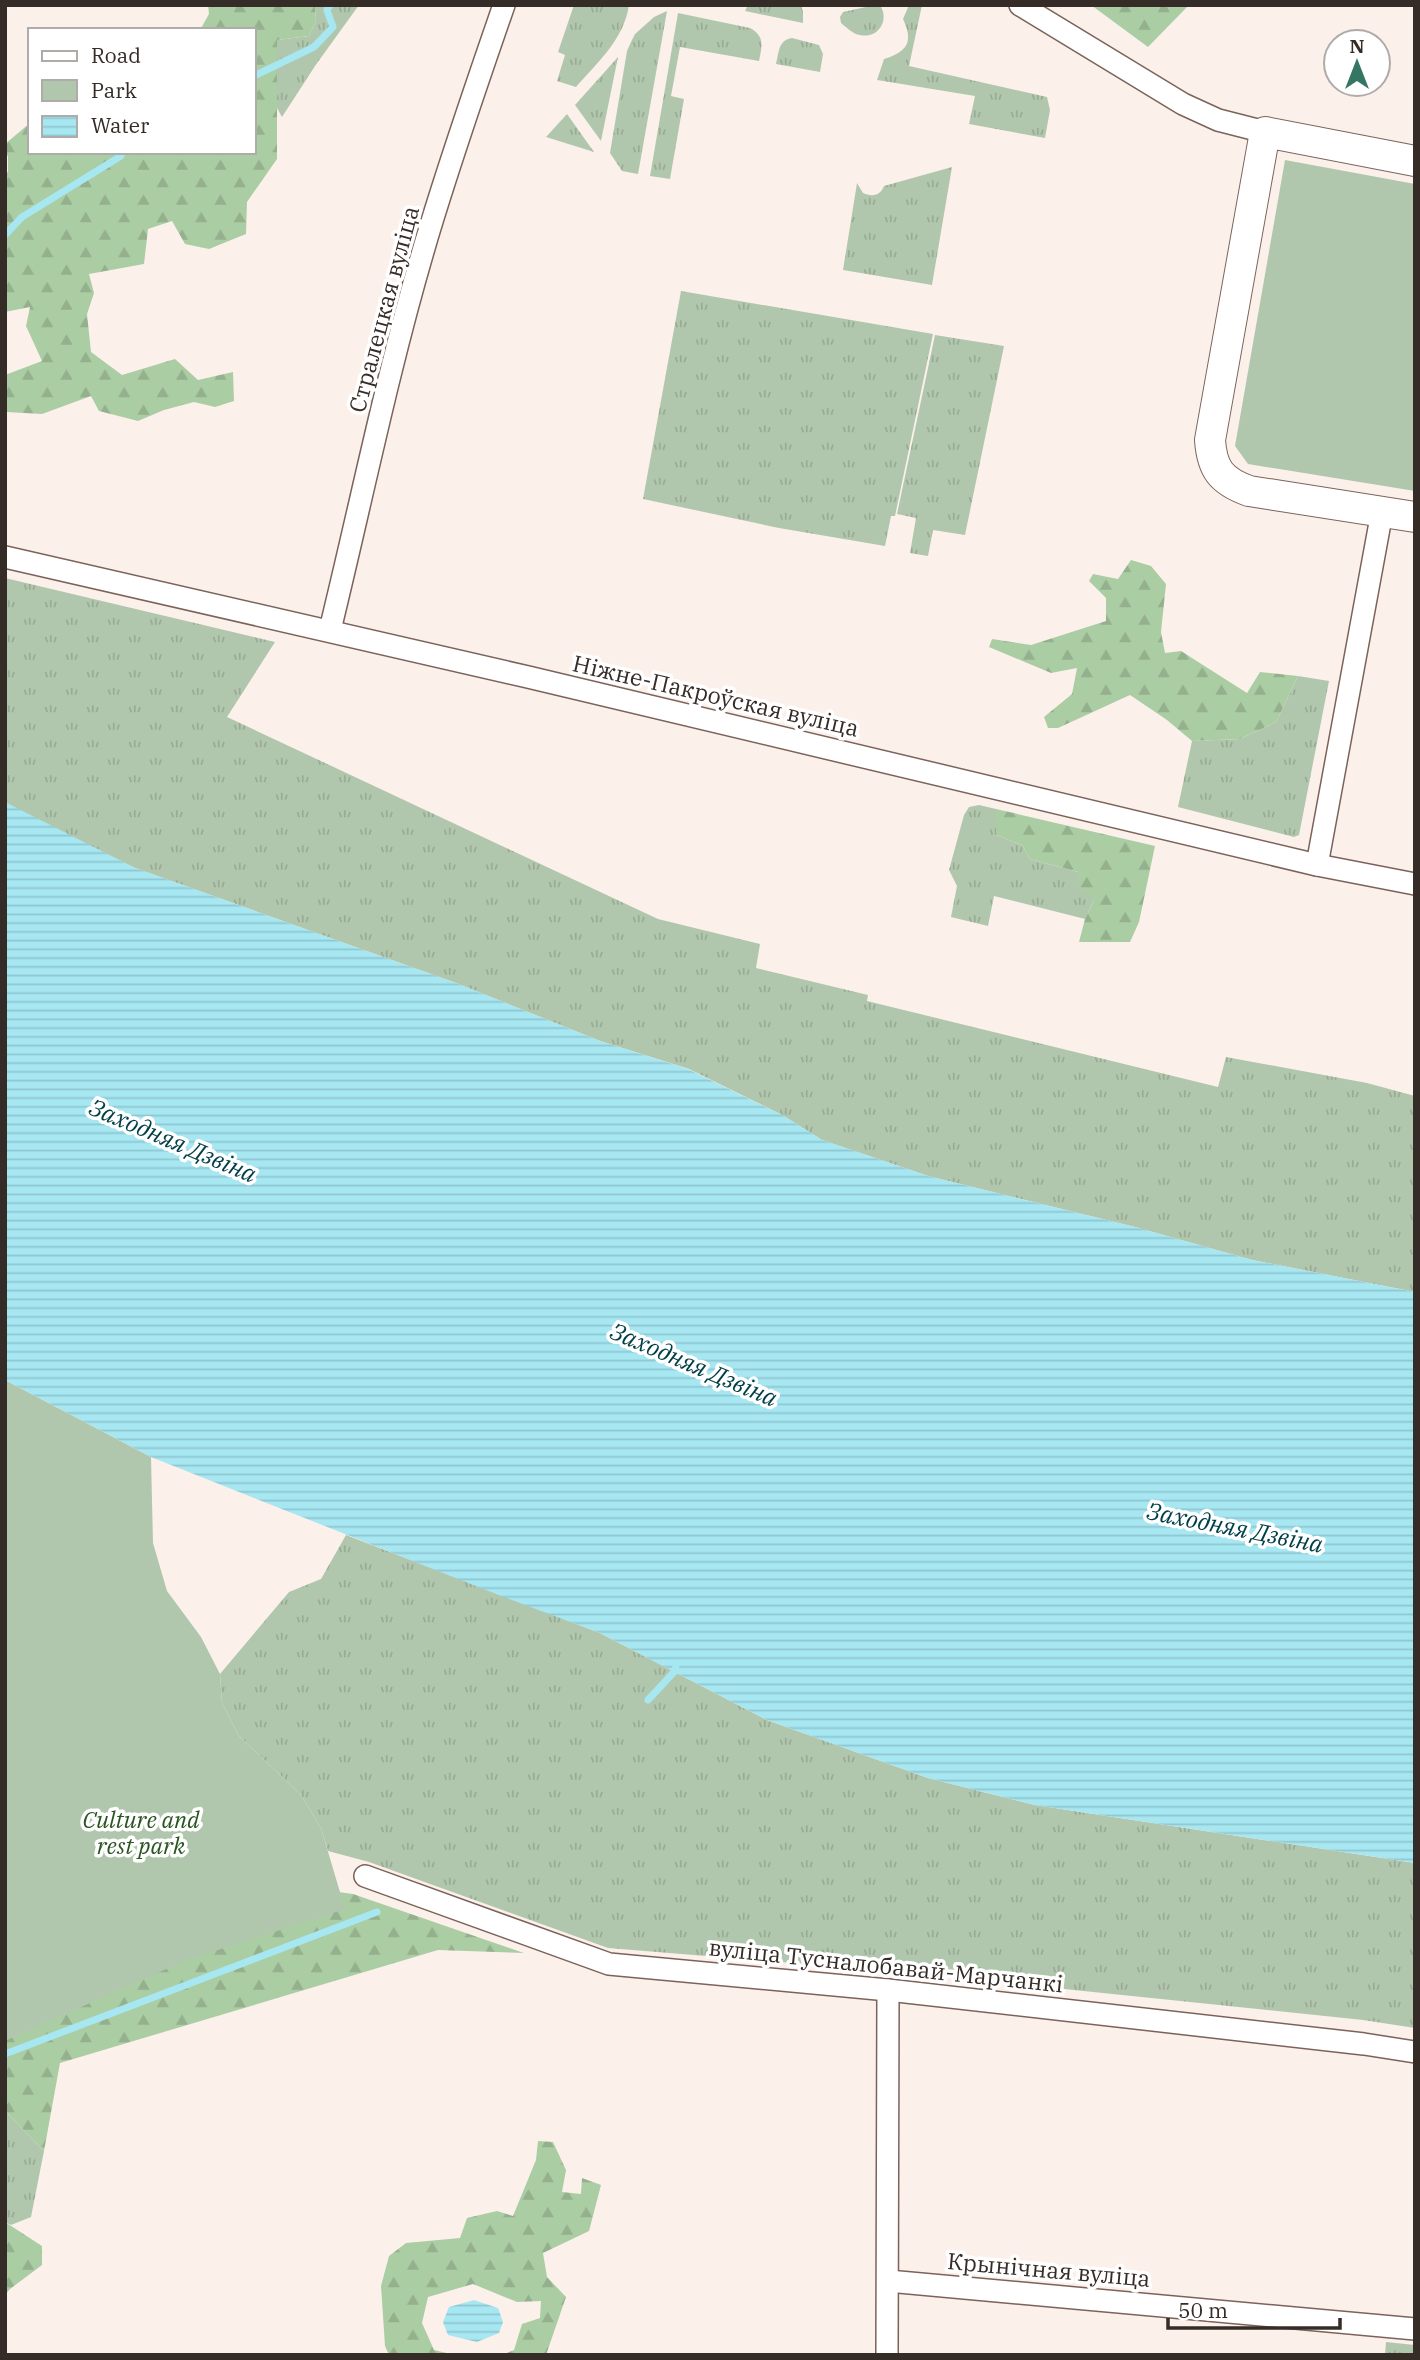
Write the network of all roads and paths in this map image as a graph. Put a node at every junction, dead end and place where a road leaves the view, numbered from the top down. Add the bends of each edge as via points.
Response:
1 (503, 5) edge
2 (1020, 5) edge
3 (1265, 132) junction
4 (1415, 161) edge
5 (1382, 512) junction
6 (1415, 517) edge
7 (5, 557) edge
8 (330, 631) junction
9 (1317, 865) junction
10 (1415, 884) edge
11 (365, 1876) dead end
12 (888, 1990) junction
13 (1415, 2052) edge
14 (888, 2281) junction
15 (1415, 2329) edge
16 (887, 2355) edge

1 - 8 street, Стралецкая вуліца via 424,250
2 - 3 street via 1183,104 1218,120
3 - 4 street
3 - 5 street via 1210,440 1212,459 1231,485 1249,491
5 - 6 street
5 - 9 street
7 - 8 street, Ніжне-Пакроўская вуліца
8 - 9 street, Ніжне-Пакроўская вуліца
9 - 10 street, Ніжне-Пакроўская вуліца
11 - 12 street, вуліца Тусналобавай-Марчанкі via 609,1964
12 - 13 street, вуліца Тусналобавай-Марчанкі
12 - 14 street
14 - 15 street, Крынічная вуліца
14 - 16 street

